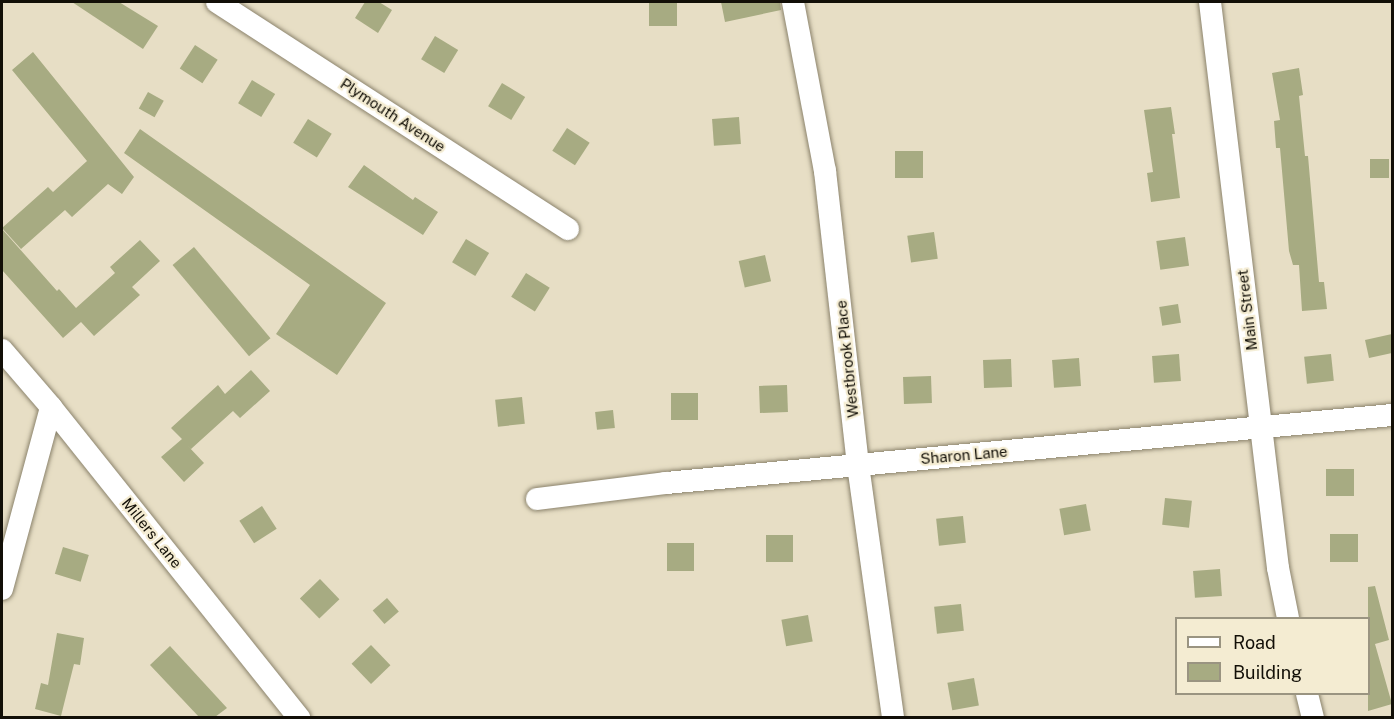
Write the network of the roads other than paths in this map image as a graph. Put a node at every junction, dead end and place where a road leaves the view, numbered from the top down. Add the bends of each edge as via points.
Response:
1 (217, 2) edge
2 (793, 2) edge
3 (1210, 2) edge
4 (568, 229) dead end
5 (2, 350) edge
6 (51, 407) junction
7 (1392, 415) edge
8 (1261, 428) junction
9 (858, 465) junction
10 (537, 499) dead end
11 (2, 589) edge
12 (1288, 617) edge
13 (1308, 695) edge
14 (299, 717) edge
15 (893, 717) edge
16 (1313, 717) edge

1 - 4 street, Plymouth Avenue
2 - 9 street, Westbrook Place via 825,171
3 - 8 street, Main Street
5 - 6 street, Millers Lane
6 - 11 street
6 - 14 street, Millers Lane
7 - 8 street, Sharon Lane
8 - 9 street, Sharon Lane
8 - 12 street, Main Street
9 - 10 street, Sharon Lane
9 - 15 street, Westbrook Place
13 - 16 street

